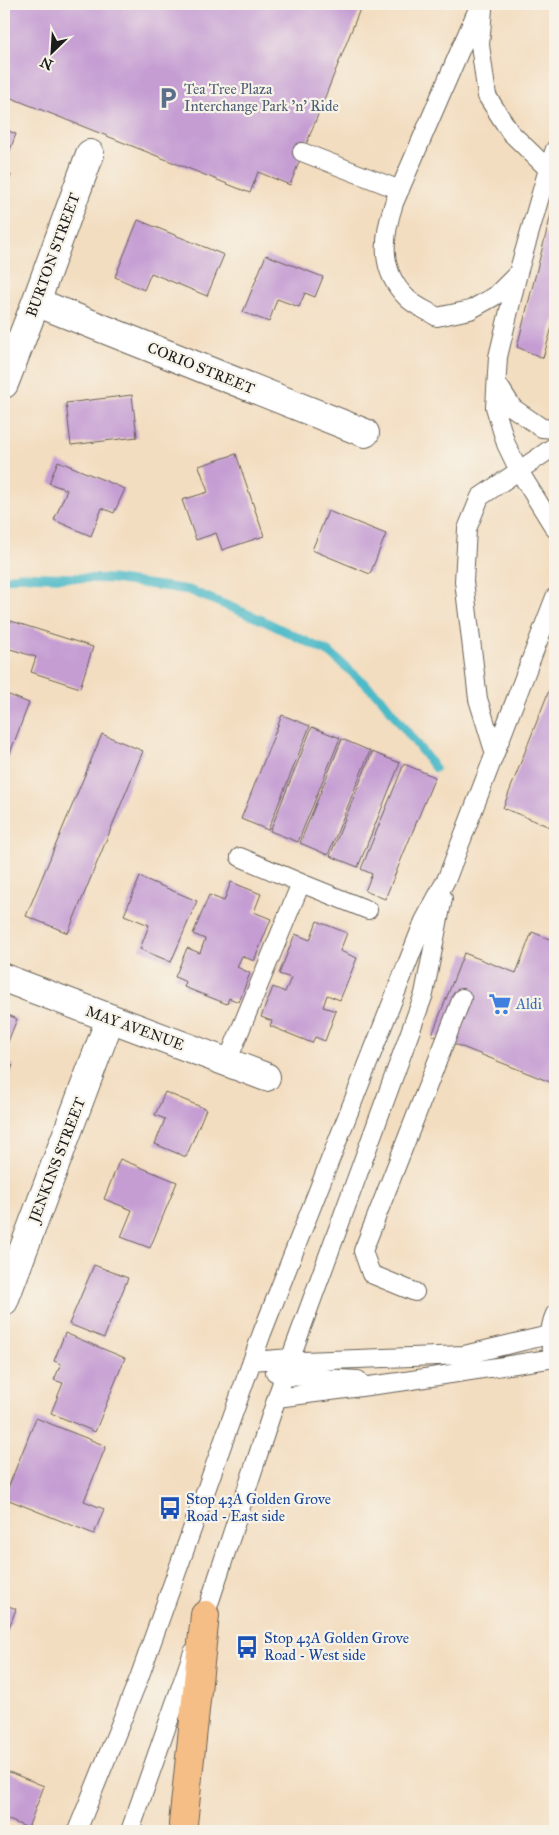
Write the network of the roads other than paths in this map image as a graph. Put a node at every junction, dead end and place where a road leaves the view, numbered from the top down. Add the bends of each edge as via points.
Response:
1 (481, 4) edge
2 (555, 150) edge
3 (302, 152) dead end
4 (90, 154) dead end
5 (548, 170) junction
6 (400, 190) junction
7 (518, 273) junction
8 (36, 302) junction
9 (9, 355) edge
10 (4, 384) edge
11 (497, 384) junction
12 (555, 429) edge
13 (365, 433) dead end
14 (555, 446) edge
15 (519, 471) junction
16 (555, 529) edge
17 (555, 597) edge
18 (495, 754) junction
19 (240, 857) dead end
20 (447, 878) junction
21 (301, 883) junction
22 (368, 910) dead end
23 (4, 978) edge
24 (462, 998) dead end
25 (110, 1019) junction
26 (227, 1062) junction
27 (266, 1078) dead end
28 (415, 1292) dead end
29 (4, 1301) edge
30 (555, 1314) edge
31 (549, 1335) junction
32 (555, 1357) edge
33 (291, 1358) junction
34 (252, 1361) junction
35 (284, 1376) junction
36 (399, 1382) junction
37 (277, 1398) junction
38 (206, 1615) junction
39 (77, 1831) edge
40 (130, 1831) edge
41 (184, 1831) edge

1 - 5 lane via 480,45 487,96 510,132
1 - 6 lane
2 - 5 lane
3 - 6 lane
4 - 8 street, BURTON STREET
5 - 7 lane
6 - 7 lane via 387,225 385,250 392,279 408,299 437,317 470,310 495,296
7 - 11 lane via 498,357
8 - 9 street, BURTON STREET
8 - 13 street, CORIO STREET
9 - 10 street, BURTON STREET
11 - 12 lane via 513,408 542,428
11 - 15 lane via 495,407 506,444
14 - 15 lane
15 - 16 lane
15 - 18 lane via 480,497 467,529 464,580 478,699
17 - 18 lane
18 - 20 lane
19 - 21 lane
20 - 33 lane via 424,994
20 - 34 lane via 424,921
21 - 22 lane
21 - 26 lane
23 - 25 street, MAY AVENUE
24 - 28 lane via 363,1251 371,1274
25 - 26 street, MAY AVENUE
25 - 29 street, JENKINS STREET
26 - 27 street, MAY AVENUE
30 - 31 lane
31 - 32 lane
31 - 33 lane via 464,1355 304,1361
32 - 36 lane
33 - 34 lane
33 - 35 lane
34 - 35 lane
34 - 39 lane via 139,1678
35 - 36 lane
35 - 37 lane
36 - 37 lane
37 - 38 lane
38 - 40 lane
38 - 41 highway

